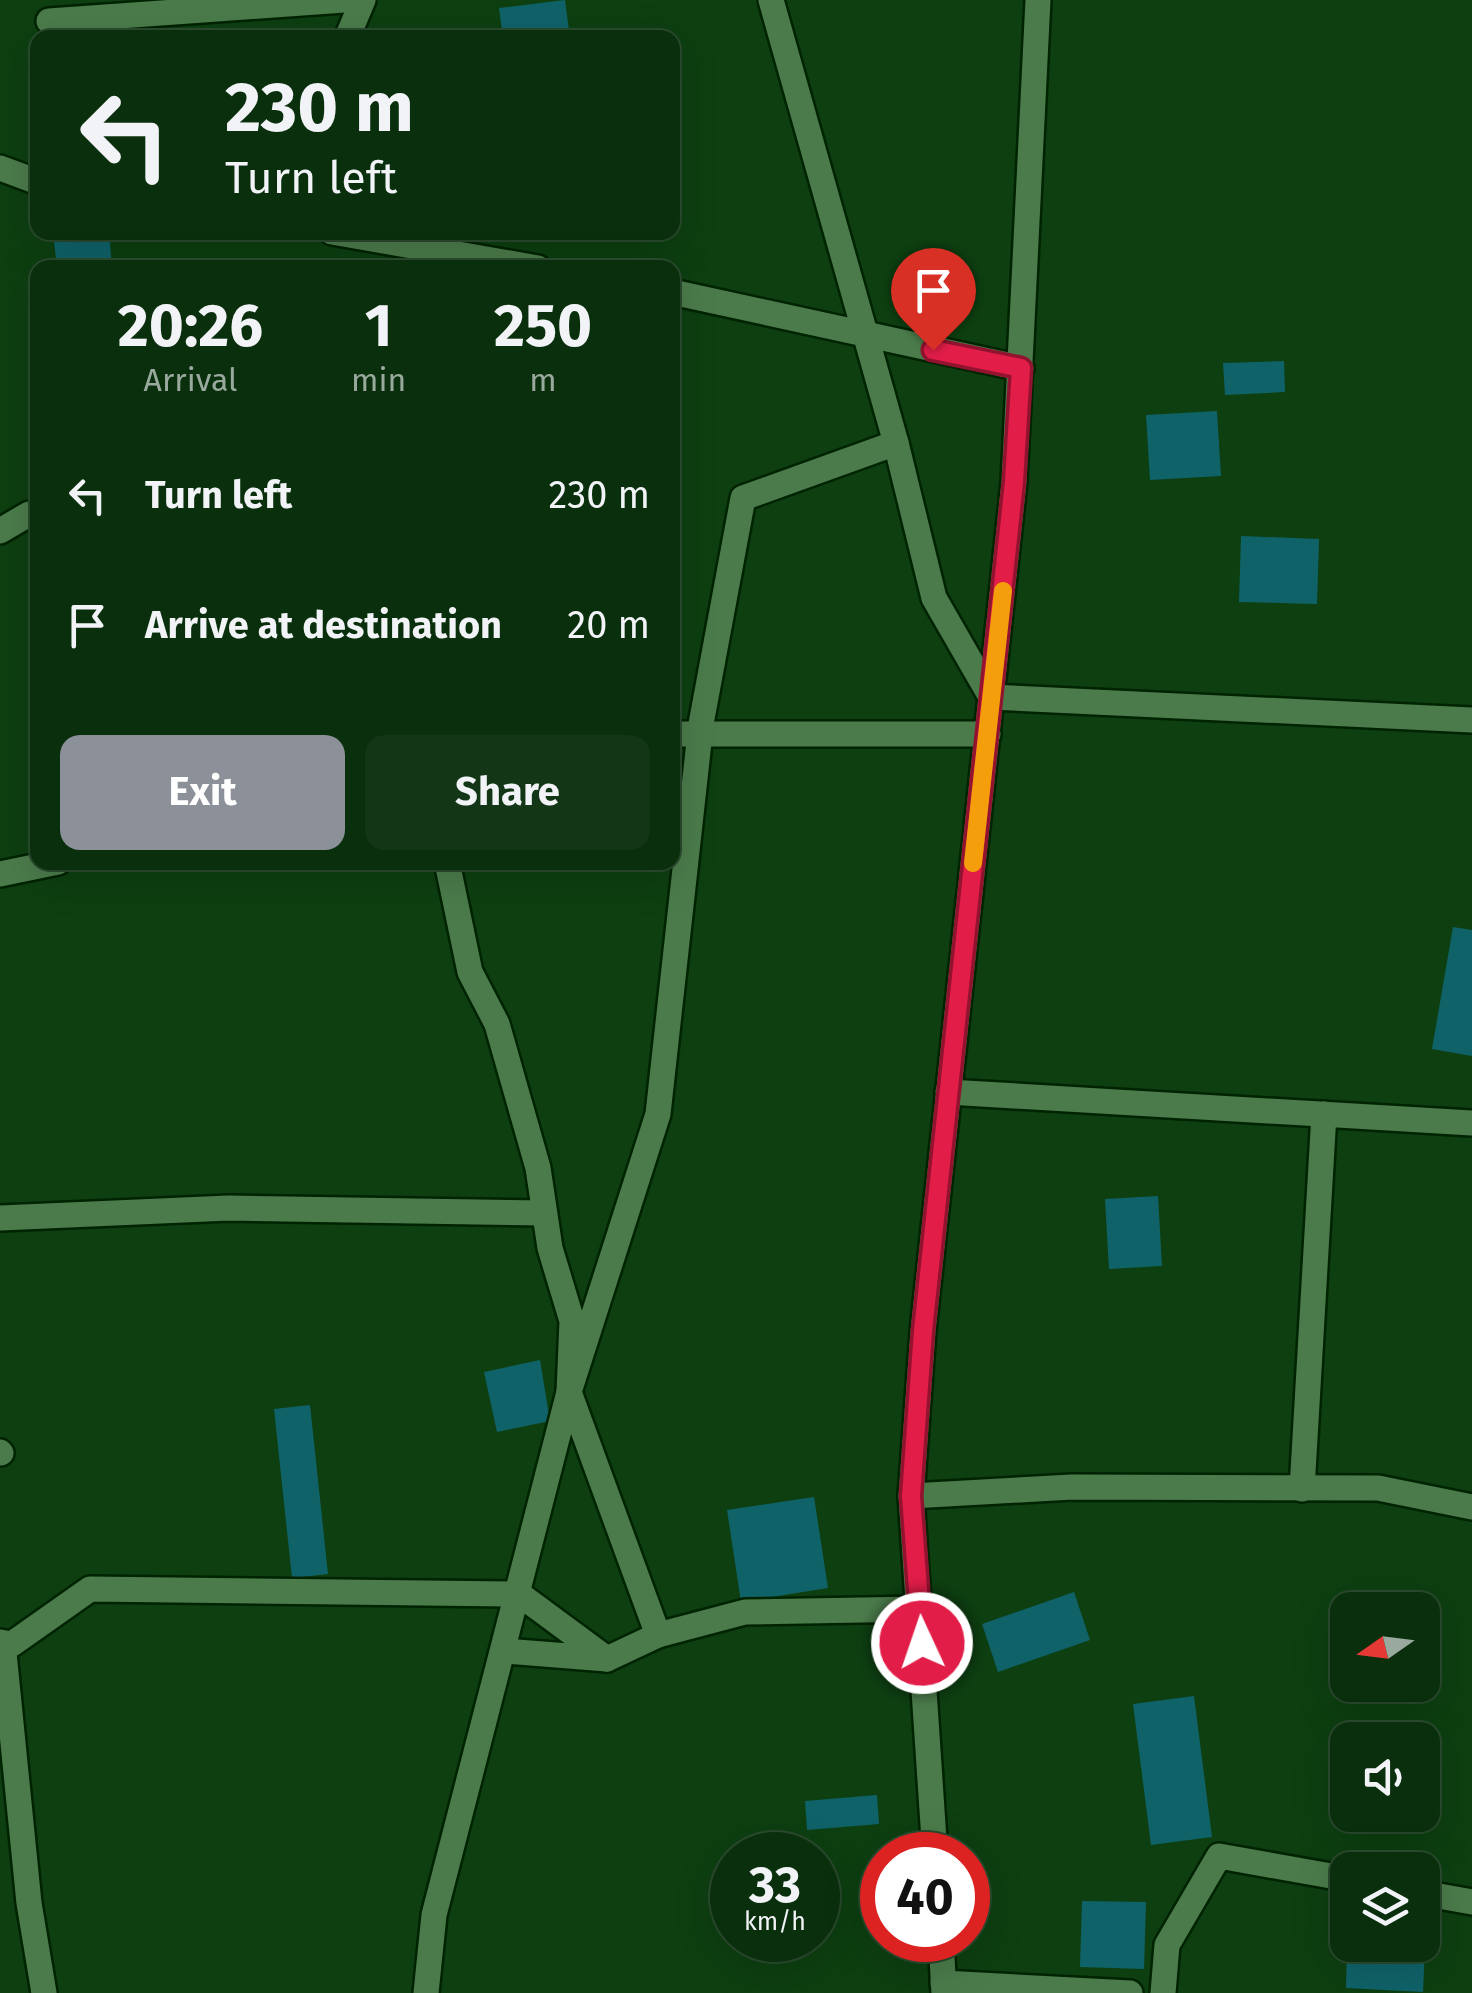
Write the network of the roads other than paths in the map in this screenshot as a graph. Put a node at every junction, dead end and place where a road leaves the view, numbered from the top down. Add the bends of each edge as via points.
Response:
1 (344, 0) edge
2 (363, 0) edge
3 (771, 0) edge
4 (1038, 0) edge
5 (49, 20) dead end
6 (350, 30) edge
7 (0, 168) edge
8 (30, 179) edge
9 (378, 240) edge
10 (492, 260) edge
11 (680, 294) edge
12 (866, 337) junction
13 (1021, 368) junction
14 (896, 442) junction
15 (28, 514) dead end
16 (0, 531) edge
17 (991, 697) junction
18 (1472, 720) edge
19 (700, 733) junction
20 (680, 734) edge
21 (988, 734) junction
22 (30, 868) edge
23 (449, 870) edge
24 (0, 874) edge
25 (948, 1092) junction
26 (1324, 1114) junction
27 (1472, 1123) edge
28 (544, 1213) junction
29 (0, 1218) edge
30 (569, 1392) junction
31 (1302, 1489) junction
32 (911, 1496) junction
33 (1472, 1507) edge
34 (518, 1594) junction
35 (920, 1609) junction
36 (658, 1635) junction
37 (2, 1642) edge
38 (504, 1651) junction
39 (607, 1659) junction
40 (0, 1819) edge
41 (934, 1832) edge
42 (22, 1836) junction
43 (1330, 1876) edge
44 (1440, 1896) edge
45 (1472, 1902) edge
46 (942, 1962) edge
47 (944, 1988) edge
48 (44, 1993) edge
49 (426, 1993) edge
50 (1130, 1993) edge
51 (1163, 1993) edge

1 - 5 street
2 - 6 street
3 - 12 street
4 - 13 street
7 - 8 street
9 - 10 street
11 - 12 street
12 - 13 street
12 - 14 street
13 - 17 street
14 - 17 street via 934,598
14 - 19 street via 743,498
15 - 16 street
17 - 18 street
17 - 21 street
19 - 20 street
19 - 21 street
19 - 30 street via 658,1114
21 - 25 street
22 - 24 street
23 - 28 street via 470,972 509,1058
25 - 26 street
25 - 32 street
26 - 27 street
26 - 31 street
28 - 29 street via 228,1208
28 - 30 street via 572,1322
30 - 34 street
30 - 36 street
31 - 32 street via 1072,1487
31 - 33 street via 1378,1488
32 - 35 street
34 - 37 street via 90,1590 12,1644
34 - 38 street
34 - 39 street
35 - 36 street via 745,1612
35 - 41 street
36 - 39 street
37 - 42 street
38 - 39 street
38 - 49 street via 434,1915
40 - 42 street
42 - 48 street
43 - 51 street via 1219,1856 1167,1945
44 - 45 street
46 - 47 street
47 - 50 street

